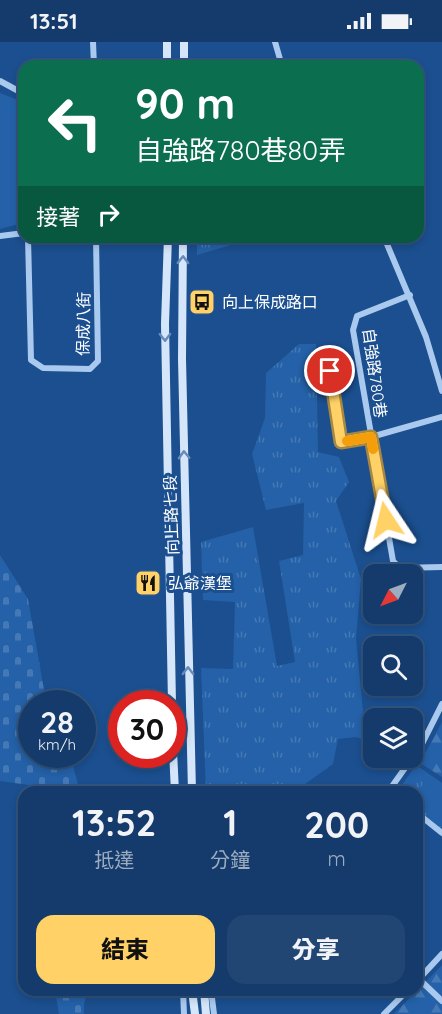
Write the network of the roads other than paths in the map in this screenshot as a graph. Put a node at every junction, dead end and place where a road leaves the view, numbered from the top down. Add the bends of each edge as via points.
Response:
1 (93, 42) edge
2 (167, 42) edge
3 (184, 42) edge
4 (275, 42) edge
5 (94, 60) edge
6 (167, 60) edge
7 (184, 60) edge
8 (280, 60) edge
9 (0, 81) edge
10 (18, 91) edge
11 (18, 234) edge
12 (0, 236) edge
13 (28, 243) edge
14 (96, 243) edge
15 (168, 243) edge
16 (183, 243) edge
17 (387, 243) edge
18 (410, 295) junction
19 (330, 371) dead end
20 (442, 391) edge
21 (442, 417) edge
22 (371, 437) junction
23 (442, 567) edge
24 (172, 690) edge
25 (442, 704) edge
26 (174, 768) edge
27 (175, 786) edge
28 (192, 786) edge
29 (393, 786) edge
30 (423, 818) edge
31 (442, 833) edge
32 (442, 954) edge
33 (423, 975) edge
34 (423, 984) edge
35 (183, 996) edge
36 (193, 996) edge
37 (204, 996) edge
38 (212, 996) edge
39 (402, 996) edge
40 (442, 1001) edge
41 (184, 1014) edge
42 (195, 1014) edge
43 (206, 1014) edge
44 (214, 1014) edge
45 (384, 1014) edge

1 - 5 street
2 - 6 main road
3 - 7 main road
4 - 8 street
9 - 10 street
11 - 12 street
13 - 14 street, 保成八街 via 31,360 43,368 90,369 98,361
15 -> 24 main road, 向上路七段 via 165,345
28 -> 16 main road, 向上路七段
17 - 18 street
18 - 20 street
18 - 22 street, 自強路780巷 via 357,316 354,322
19 - 22 street via 341,442
21 - 22 street
22 - 23 street, 自強路780巷 via 393,561 400,568
25 - 29 street via 422,744
26 - 27 main road
30 - 31 street
32 - 33 street
34 - 40 street
35 - 41 street
36 - 42 main road
37 - 43 main road
38 - 44 street
39 - 45 street

